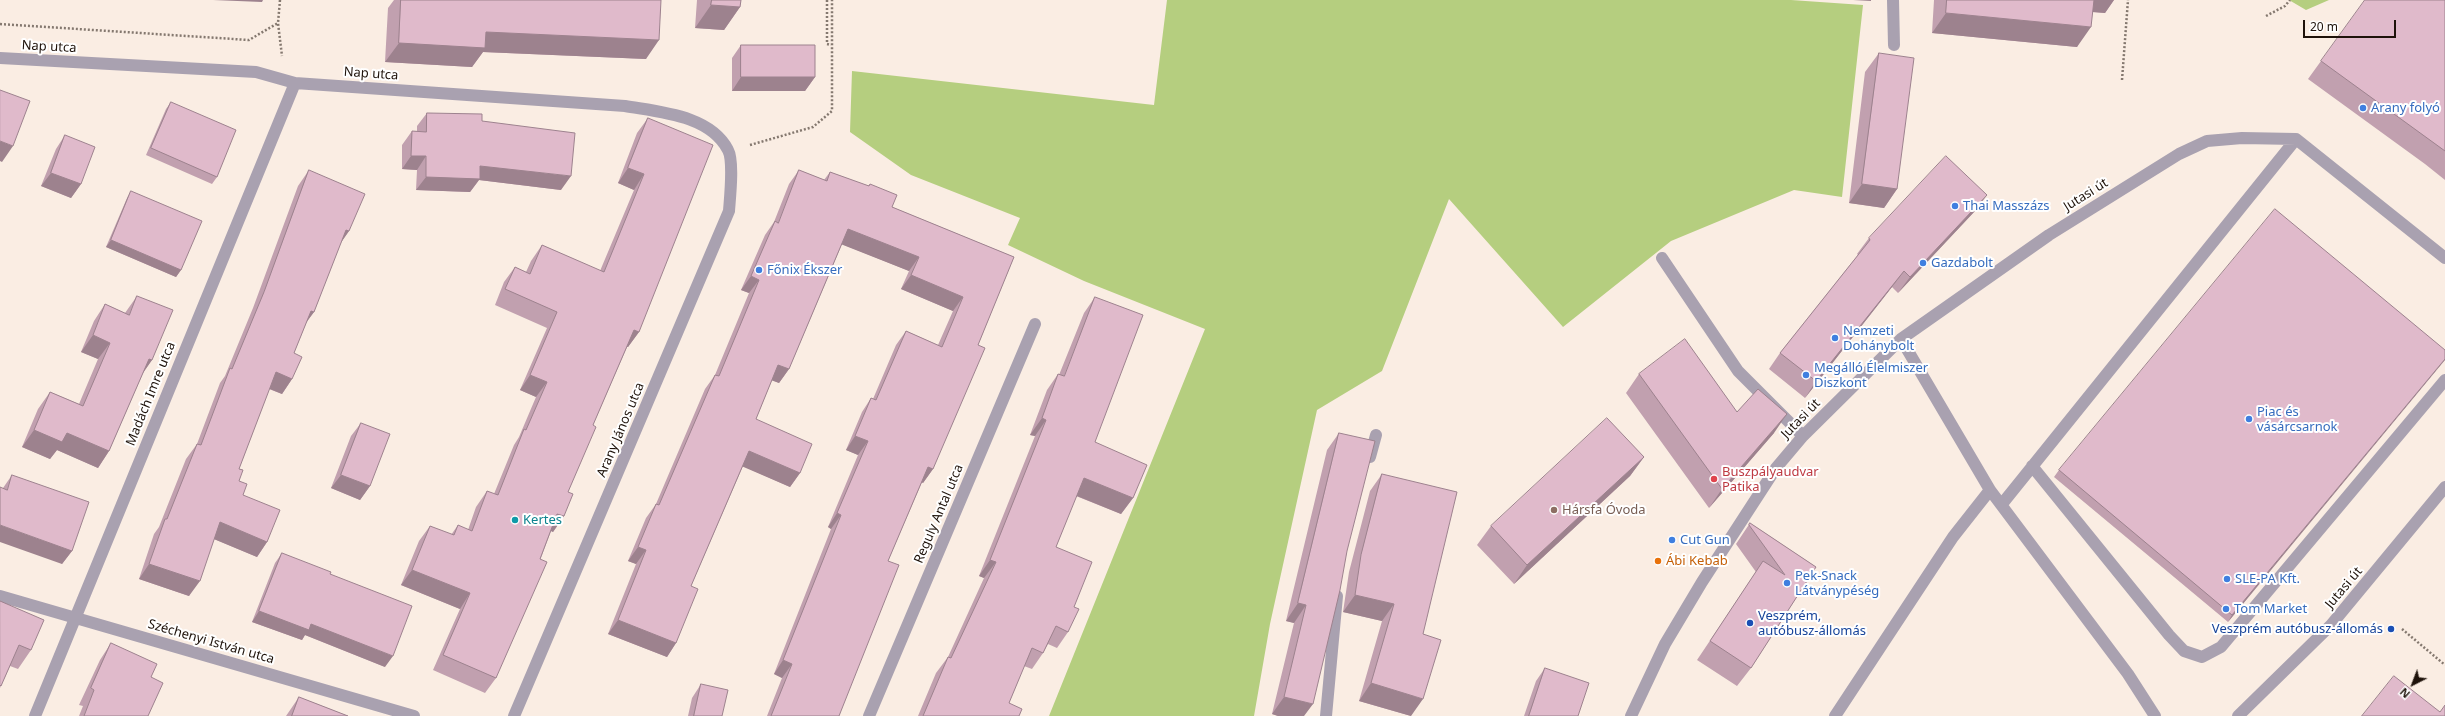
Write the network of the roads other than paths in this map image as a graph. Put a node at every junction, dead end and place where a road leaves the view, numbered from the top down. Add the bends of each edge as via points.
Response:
1 (1893, 0) edge
2 (1894, 45) dead end
3 (0, 58) edge
4 (295, 83) junction
5 (2296, 139) junction
6 (728, 150) joint
7 (1662, 258) dead end
8 (2445, 258) edge
9 (1035, 324) dead end
10 (1902, 339) junction
11 (2445, 380) edge
12 (1376, 435) dead end
13 (1802, 436) junction
14 (2032, 466) junction
15 (1366, 472) edge
16 (2445, 487) edge
17 (1990, 490) junction
18 (2002, 504) junction
19 (1339, 583) edge
20 (0, 596) edge
21 (74, 617) junction
22 (35, 716) edge
23 (414, 716) edge
24 (514, 716) edge
25 (869, 716) edge
26 (1326, 716) edge
27 (1631, 716) edge
28 (1835, 716) edge
29 (2155, 716) edge
30 (2238, 716) edge

1 - 2 street
3 - 4 street, Nap utca via 256,72
4 - 6 street, Nap utca via 625,106 673,115 708,127
4 - 21 street, Madách Imre utca
5 - 8 street
5 - 10 street, Jutasi út via 2242,138 2207,141 2179,154 2049,235
5 - 14 street
6 - 24 street, Arany János utca via 731,177 730,211
7 - 13 street via 1738,371
9 - 25 street, Reguly Antal utca
10 - 13 street, Jutasi út
10 - 17 street
11 - 14 street via 2221,647 2202,656 2184,650 2169,635
12 - 15 street
13 - 27 street, Jutasi út via 1776,468 1698,588 1665,644
14 - 18 street
16 - 30 street, Jutasi út via 2331,625
17 - 18 street
17 - 28 street via 1953,537
18 - 29 street via 2128,674
19 - 26 street
20 - 21 street, Széchenyi István utca
21 - 22 street, Madách Imre utca
21 - 23 street, Széchenyi István utca

